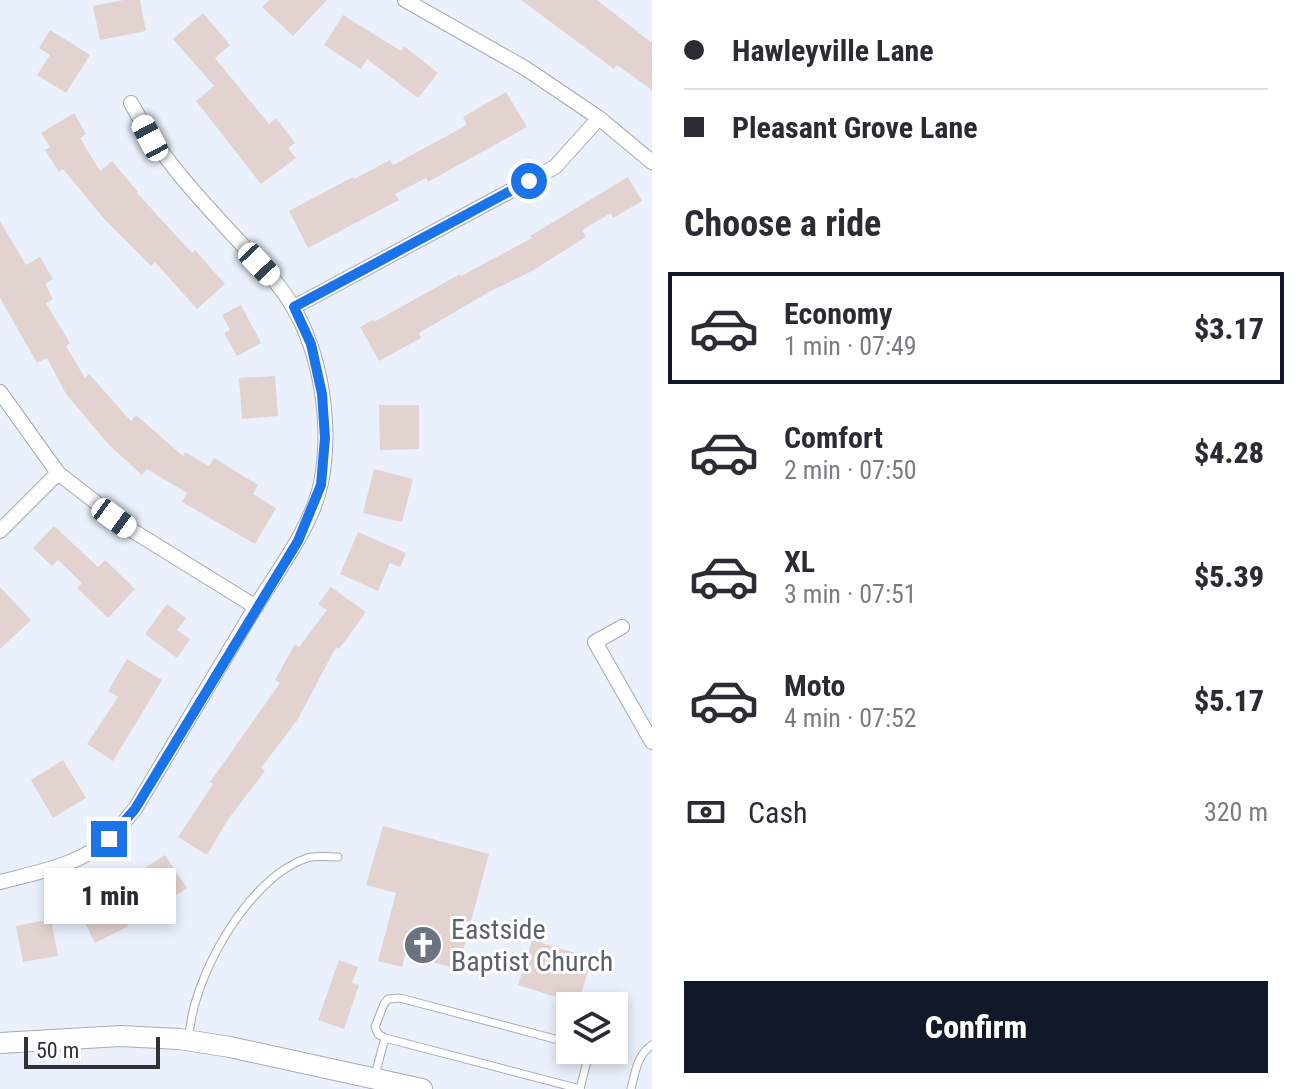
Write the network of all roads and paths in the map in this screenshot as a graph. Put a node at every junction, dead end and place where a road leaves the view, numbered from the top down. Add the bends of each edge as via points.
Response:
1 (405, 0) edge
2 (131, 103) dead end
3 (599, 118) junction
4 (652, 162) edge
5 (294, 307) junction
6 (0, 392) edge
7 (58, 473) junction
8 (0, 531) edge
9 (256, 607) junction
10 (622, 627) dead end
11 (652, 742) edge
12 (338, 857) dead end
13 (0, 882) edge
14 (385, 1038) junction
15 (556, 1039) edge
16 (189, 1041) junction
17 (0, 1043) edge
18 (652, 1045) edge
19 (584, 1064) edge
20 (375, 1077) junction
21 (422, 1089) edge
22 (580, 1089) edge
23 (631, 1089) edge

1 - 3 street via 525,68
2 - 5 street via 150,138
3 - 4 street
3 - 5 street via 555,167
5 - 9 street via 311,344 322,394 321,485 298,541
6 - 7 street
7 - 8 street
7 - 9 street via 130,529
9 - 13 street via 135,809 109,839 52,870
10 - 11 street via 595,642
12 - 16 lane via 311,856 298,862 248,902 195,999
14 - 15 lane via 375,1027 388,999 400,998
14 - 20 lane
14 - 22 lane
16 - 17 street via 121,1036
16 - 20 street
18 - 23 lane via 639,1060
19 - 22 lane
20 - 21 street

